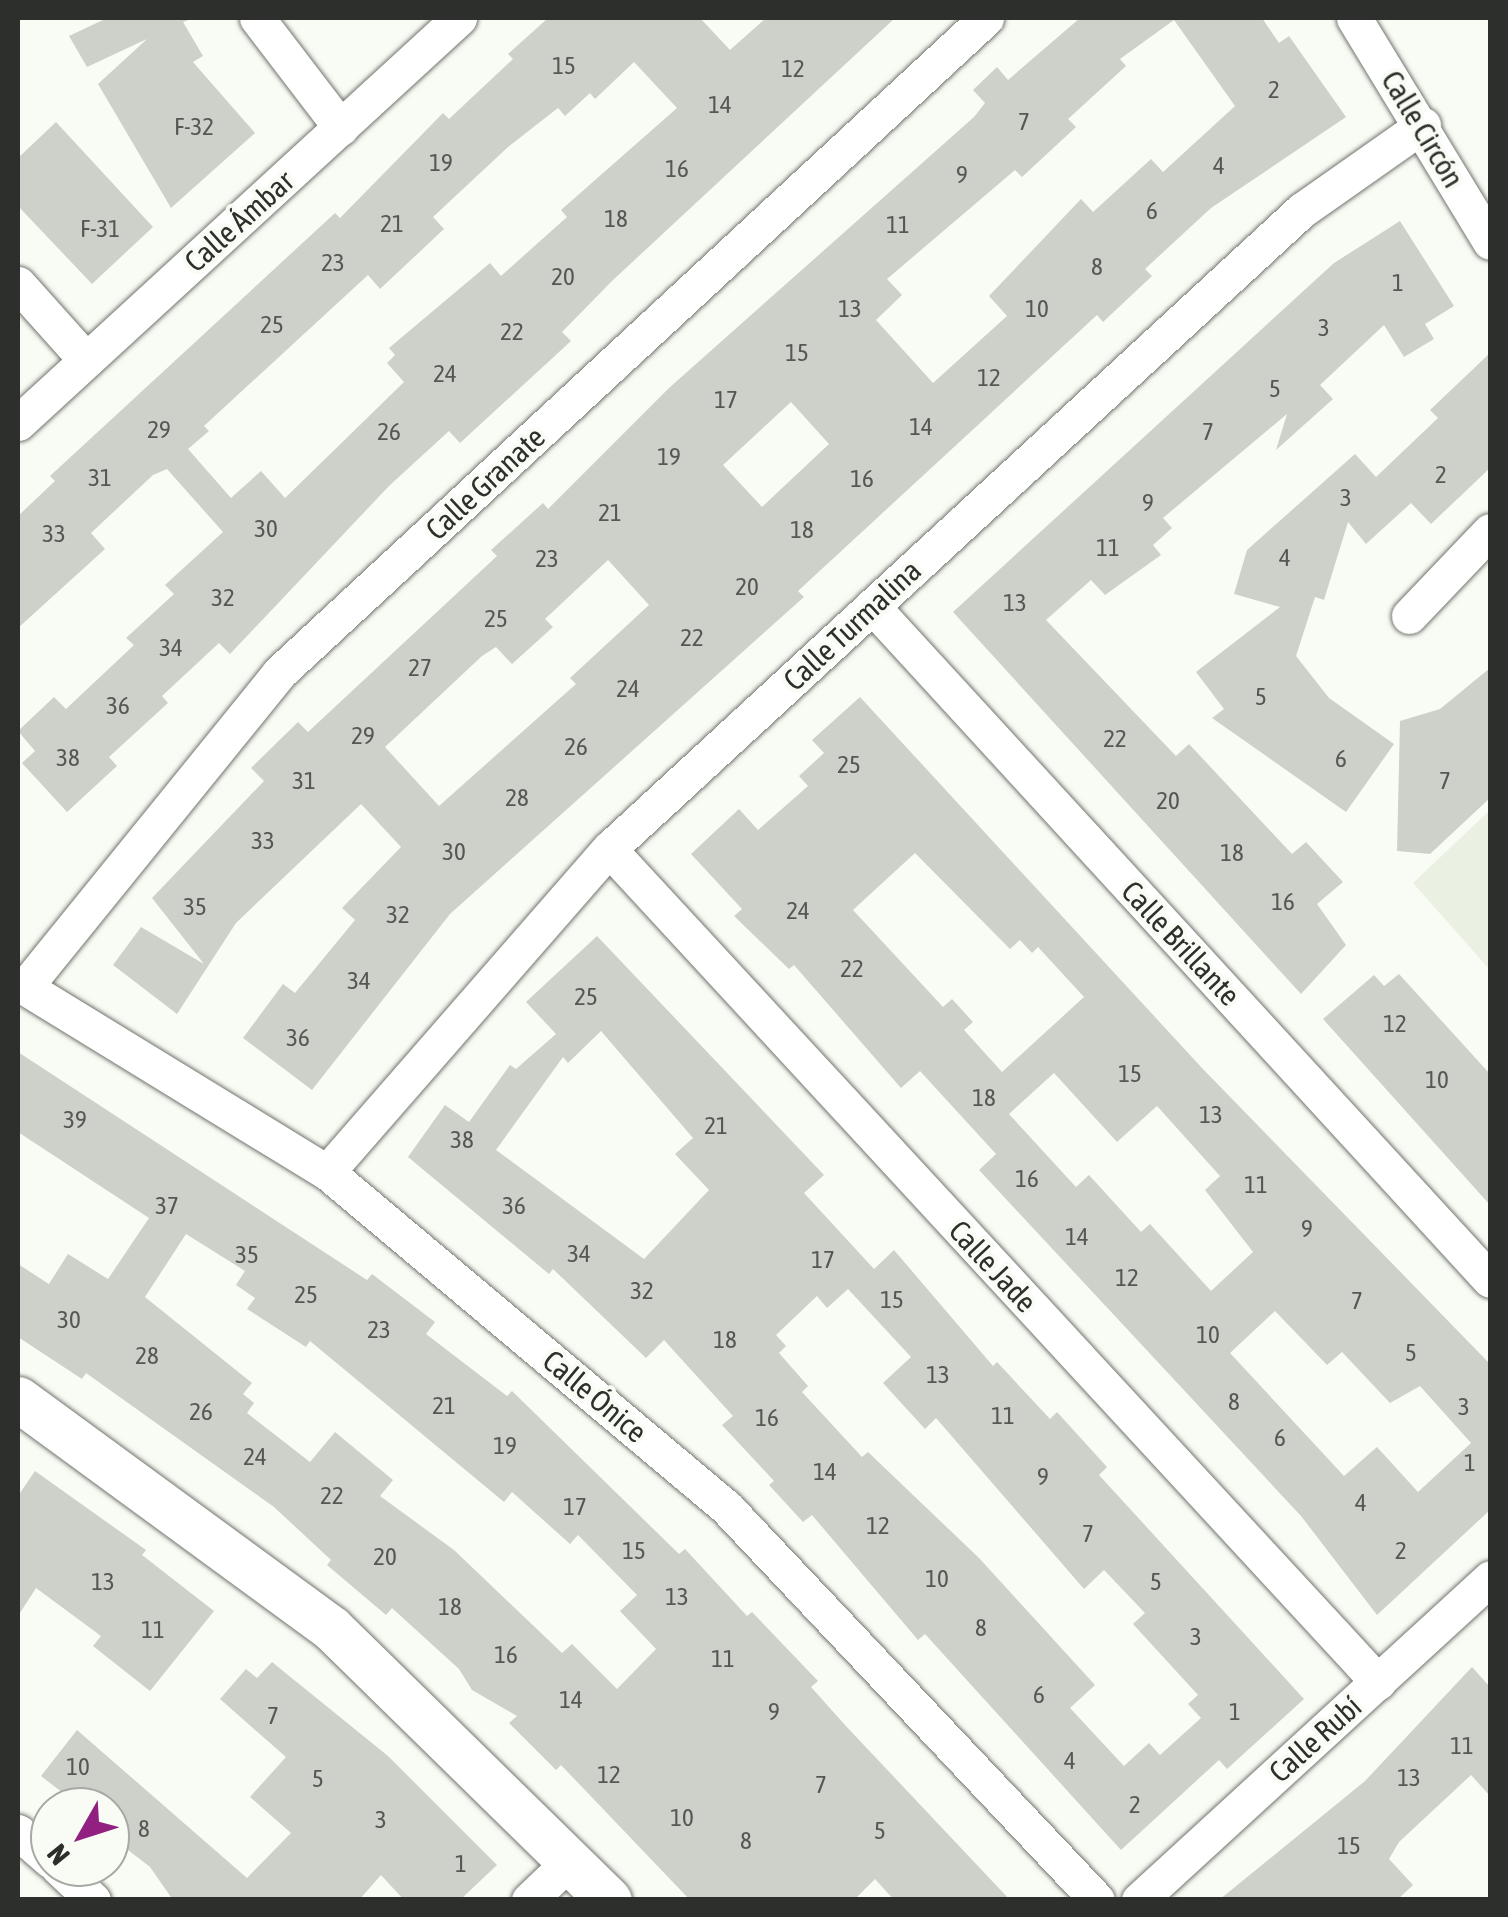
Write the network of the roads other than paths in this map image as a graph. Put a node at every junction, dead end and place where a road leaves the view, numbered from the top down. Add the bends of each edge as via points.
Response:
1 (256, 18) edge
2 (459, 18) edge
3 (986, 18) edge
4 (1354, 18) edge
5 (1423, 126) junction
6 (341, 128) junction
7 (1490, 242) edge
8 (18, 284) edge
9 (86, 360) junction
10 (18, 424) edge
11 (1490, 531) edge
12 (872, 606) junction
13 (1409, 616) dead end
14 (609, 850) junction
15 (21, 985) edge
16 (327, 1172) junction
17 (1490, 1280) edge
18 (18, 1399) edge
19 (1490, 1578) edge
20 (1378, 1682) junction
21 (572, 1859) junction
22 (529, 1900) edge
23 (609, 1900) edge
24 (1097, 1900) edge
25 (1139, 1900) edge

1 - 6 street
2 - 6 street, Calle Ámbar
3 - 15 street, Calle Granate via 279,673
4 - 5 street, Calle Circón
5 - 7 street, Calle Circón
5 - 12 street, Calle Turmalina via 1302,210
6 - 9 street, Calle Ámbar
8 - 9 street
9 - 10 street, Calle Ámbar
11 - 13 street
12 - 14 street, Calle Turmalina
12 - 17 street, Calle Brillante
14 - 16 street, Calle Turmalina
14 - 20 street, Calle Jade
15 - 16 street, Calle Ónice
16 - 24 street, Calle Ónice via 726,1506
18 - 21 street via 331,1628
19 - 20 street, Calle Rubí
20 - 25 street, Calle Rubí
21 - 22 street
21 - 23 street

